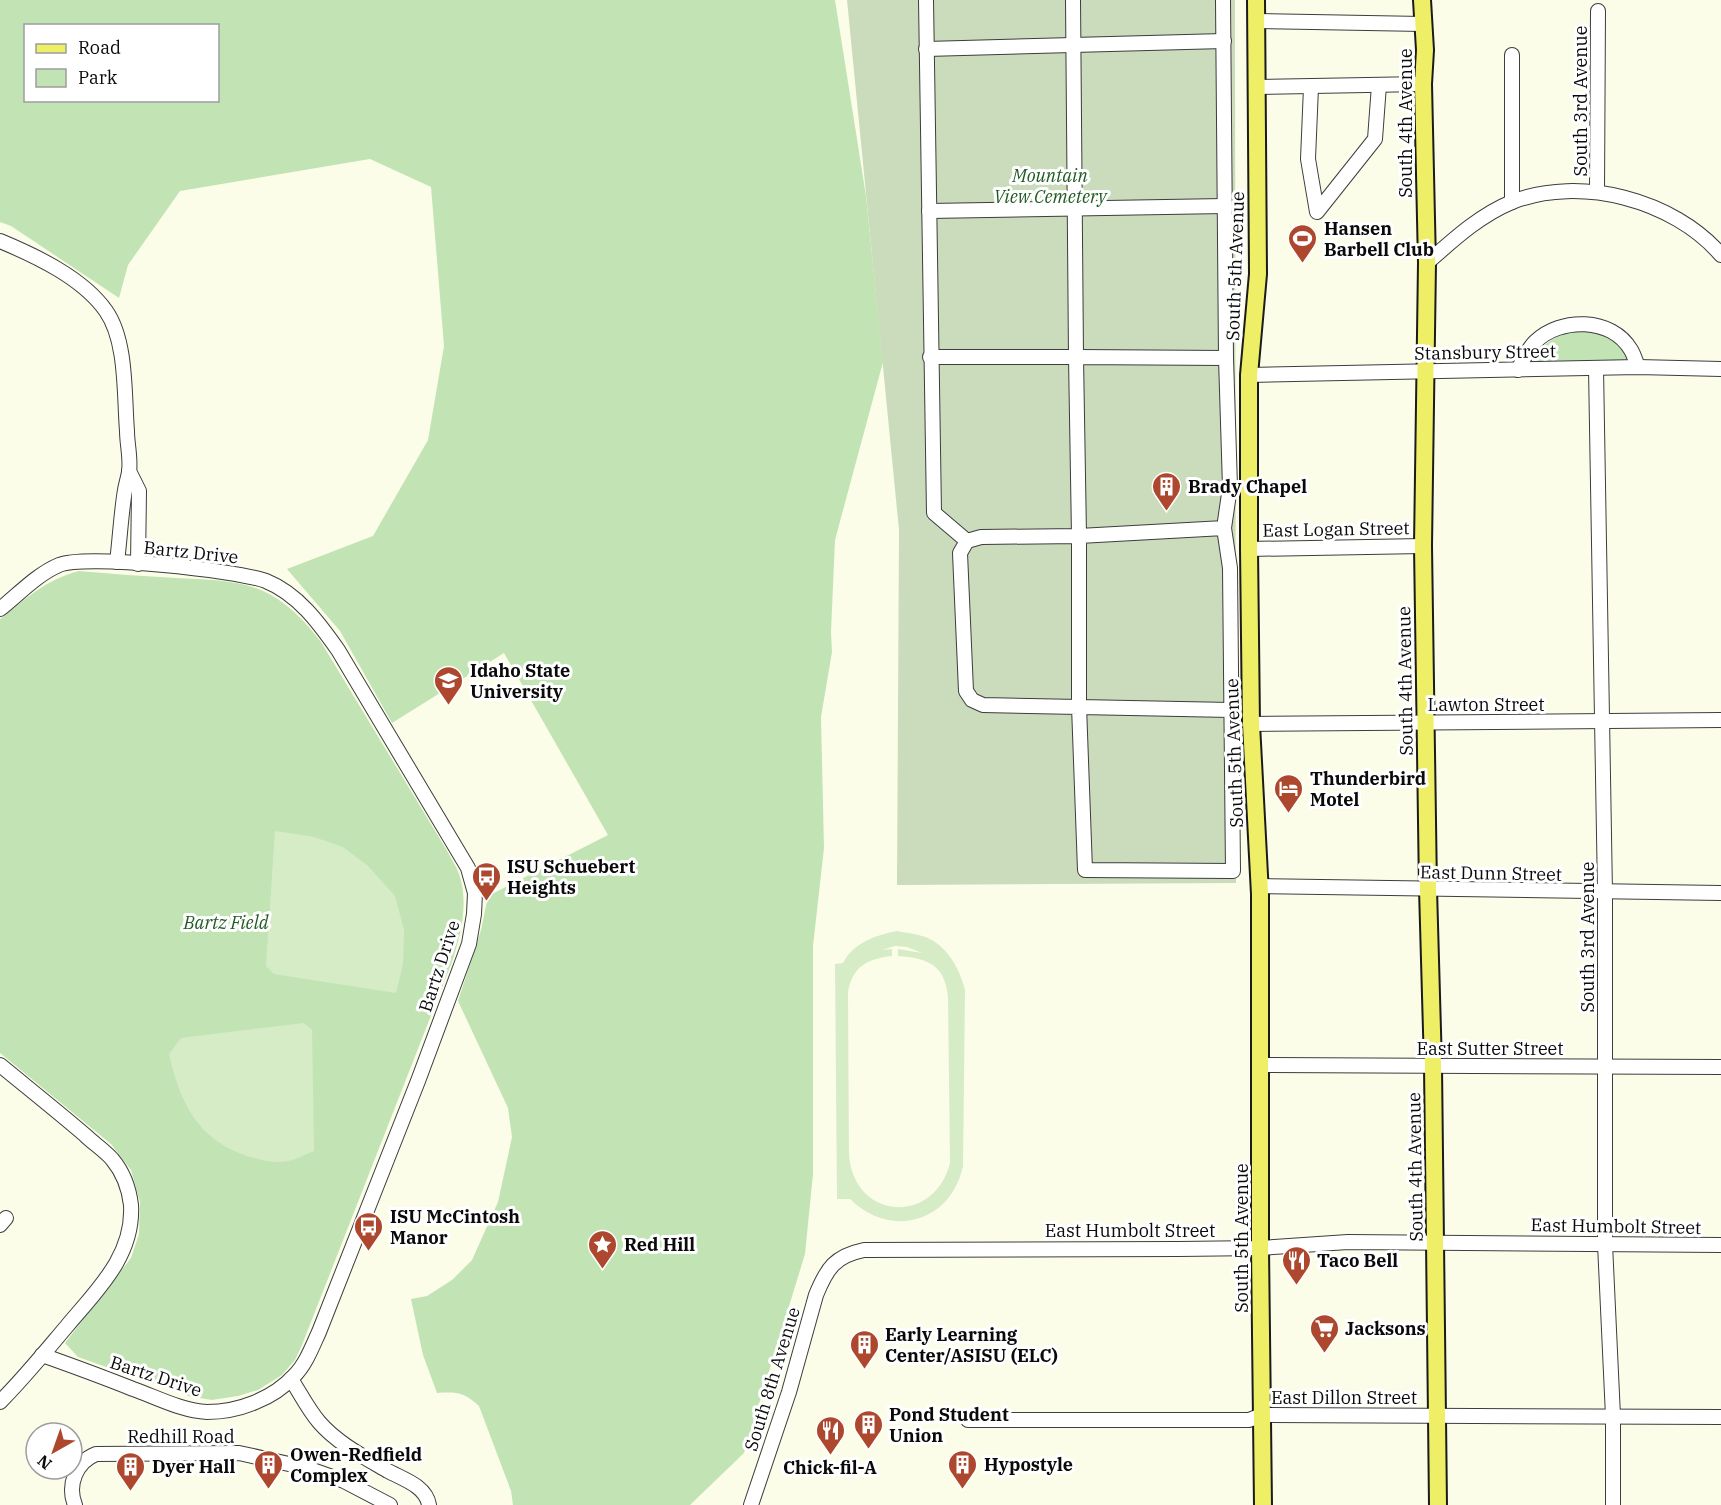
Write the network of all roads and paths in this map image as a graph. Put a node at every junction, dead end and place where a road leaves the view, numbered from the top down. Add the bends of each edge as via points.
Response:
1 (926, 0) edge
2 (1073, 0) edge
3 (1223, 0) edge
4 (1256, 0) edge
5 (1422, 0) edge
6 (1598, 11) dead end
7 (1256, 21) junction
8 (1423, 24) junction
9 (1224, 41) junction
10 (1074, 45) junction
11 (926, 49) junction
12 (1512, 55) dead end
13 (1423, 84) junction
14 (1379, 85) junction
15 (1256, 87) junction
16 (1311, 87) junction
17 (1597, 191) junction
18 (1512, 202) junction
19 (1225, 206) junction
20 (1074, 209) junction
21 (929, 211) junction
22 (0, 241) edge
23 (1721, 255) edge
24 (1427, 263) junction
25 (930, 357) junction
26 (1076, 357) junction
27 (1226, 358) junction
28 (1638, 367) junction
29 (1596, 368) junction
30 (1721, 369) edge
31 (1425, 370) junction
32 (1518, 370) junction
33 (1249, 375) junction
34 (129, 471) junction
35 (1224, 528) junction
36 (1079, 536) junction
37 (967, 541) junction
38 (1423, 546) junction
39 (1250, 549) junction
40 (117, 562) junction
41 (138, 564) junction
42 (0, 609) edge
43 (1079, 706) junction
44 (1231, 710) junction
45 (1721, 720) edge
46 (1425, 721) junction
47 (1604, 721) junction
48 (1251, 724) junction
49 (1260, 886) junction
50 (1428, 889) junction
51 (1605, 893) junction
52 (1721, 893) edge
53 (0, 1065) edge
54 (1260, 1065) junction
55 (1433, 1066) junction
56 (1605, 1066) junction
57 (1721, 1067) edge
58 (1436, 1241) junction
59 (1605, 1244) junction
60 (1721, 1245) edge
61 (1260, 1248) junction
62 (831, 1266) joint
63 (42, 1355) junction
64 (291, 1379) junction
65 (0, 1401) edge
66 (1262, 1415) junction
67 (1437, 1416) junction
68 (1612, 1416) junction
69 (1721, 1417) edge
70 (968, 1420) dead end
71 (75, 1505) edge
72 (390, 1505) edge
73 (429, 1505) edge
74 (751, 1505) edge
75 (1263, 1505) edge
76 (1438, 1505) edge
77 (1613, 1505) edge

1 - 11 street
2 - 10 street
3 - 9 street
4 - 7 main road, South 5th Avenue
5 - 8 main road, South 4th Avenue
6 - 17 street, South 3rd Avenue
7 - 8 street
7 - 15 main road, South 5th Avenue
8 - 13 main road, South 4th Avenue
9 - 10 street
9 - 19 street
10 - 11 street
10 - 20 street
11 - 21 street
12 - 18 street
13 - 14 street
13 - 24 main road, South 4th Avenue
14 - 16 street
14 - 16 street via 1375,139 1317,212 1308,159
15 - 16 street
15 - 33 main road, South 5th Avenue via 1258,274
17 - 18 street via 1551,192
17 - 23 street via 1658,208 1707,239
18 - 24 street via 1476,222
19 - 20 street
19 - 27 street
20 - 21 street
20 - 26 street
21 - 25 street
22 - 34 street via 49,264 78,284 100,303 114,325 123,373
24 - 31 main road, South 4th Avenue
25 - 26 street
25 - 37 street via 934,513
26 - 27 street
26 - 36 street
27 - 35 street via 1230,487
28 - 29 street, Stansbury Street
28 - 30 street, Stansbury Street
28 - 32 street via 1631,349 1620,338 1602,327 1585,323 1549,331 1535,341
29 - 32 street, Stansbury Street
29 - 47 street, South 3rd Avenue
31 - 32 street, Stansbury Street
31 - 33 street, Stansbury Street
31 - 38 main road, South 4th Avenue
33 - 39 main road, South 5th Avenue
34 - 40 street
34 - 41 street via 139,491
35 - 36 street
35 - 44 street via 1230,568
36 - 37 street via 981,537
36 - 43 street
37 - 43 street via 960,553 966,691 972,700 983,705
38 - 39 street, East Logan Street
38 - 46 main road, South 4th Avenue
39 - 48 main road, South 5th Avenue
40 - 41 street, Bartz Drive
40 - 42 street, Bartz Drive via 60,565
41 - 64 street, Bartz Drive via 228,573 267,582 303,606 322,626 344,660 468,868 475,892 469,944 448,1001 319,1332
43 - 44 street
43 - 44 street via 1084,870 1233,871
45 - 47 street, Lawton Street
46 - 47 street, Lawton Street
46 - 48 street, Lawton Street
46 - 50 main road, South 4th Avenue
47 - 51 street, South 3rd Avenue
48 - 49 main road, South 5th Avenue
49 - 50 street, East Dunn Street
49 - 54 main road, South 5th Avenue
50 - 51 street, East Dunn Street
50 - 55 main road, South 4th Avenue
51 - 52 street, East Dunn Street
51 - 56 street, South 3rd Avenue
53 - 63 street via 112,1159 130,1197 132,1216 123,1253 112,1272
54 - 55 street, East Sutter Street
54 - 61 main road, South 5th Avenue
55 - 56 street, East Sutter Street
55 - 58 main road, South 4th Avenue
56 - 57 street, East Sutter Street
56 - 59 street, South 3rd Avenue
58 - 59 street, East Humbolt Street
58 - 61 street, East Humbolt Street
58 - 67 main road, South 4th Avenue
59 - 60 street, East Humbolt Street
59 - 68 street, South 3rd Avenue
61 - 62 street, East Humbolt Street via 864,1250 848,1254
61 - 66 main road, South 5th Avenue
62 - 74 street, South 8th Avenue via 816,1295
63 - 64 street, Bartz Drive via 207,1412 260,1401
63 - 65 street
64 - 73 street via 332,1435 415,1485 424,1492
66 - 67 street, East Dillon Street
66 - 70 street, East Dillon Street via 1249,1419
66 - 75 main road, South 5th Avenue
67 - 68 street, East Dillon Street
67 - 76 main road, South 4th Avenue
68 - 69 street, East Dillon Street
68 - 77 street, South 3rd Avenue
71 - 72 street, Redhill Road via 72,1490 76,1470 85,1458 114,1453 239,1453 307,1468 344,1481

